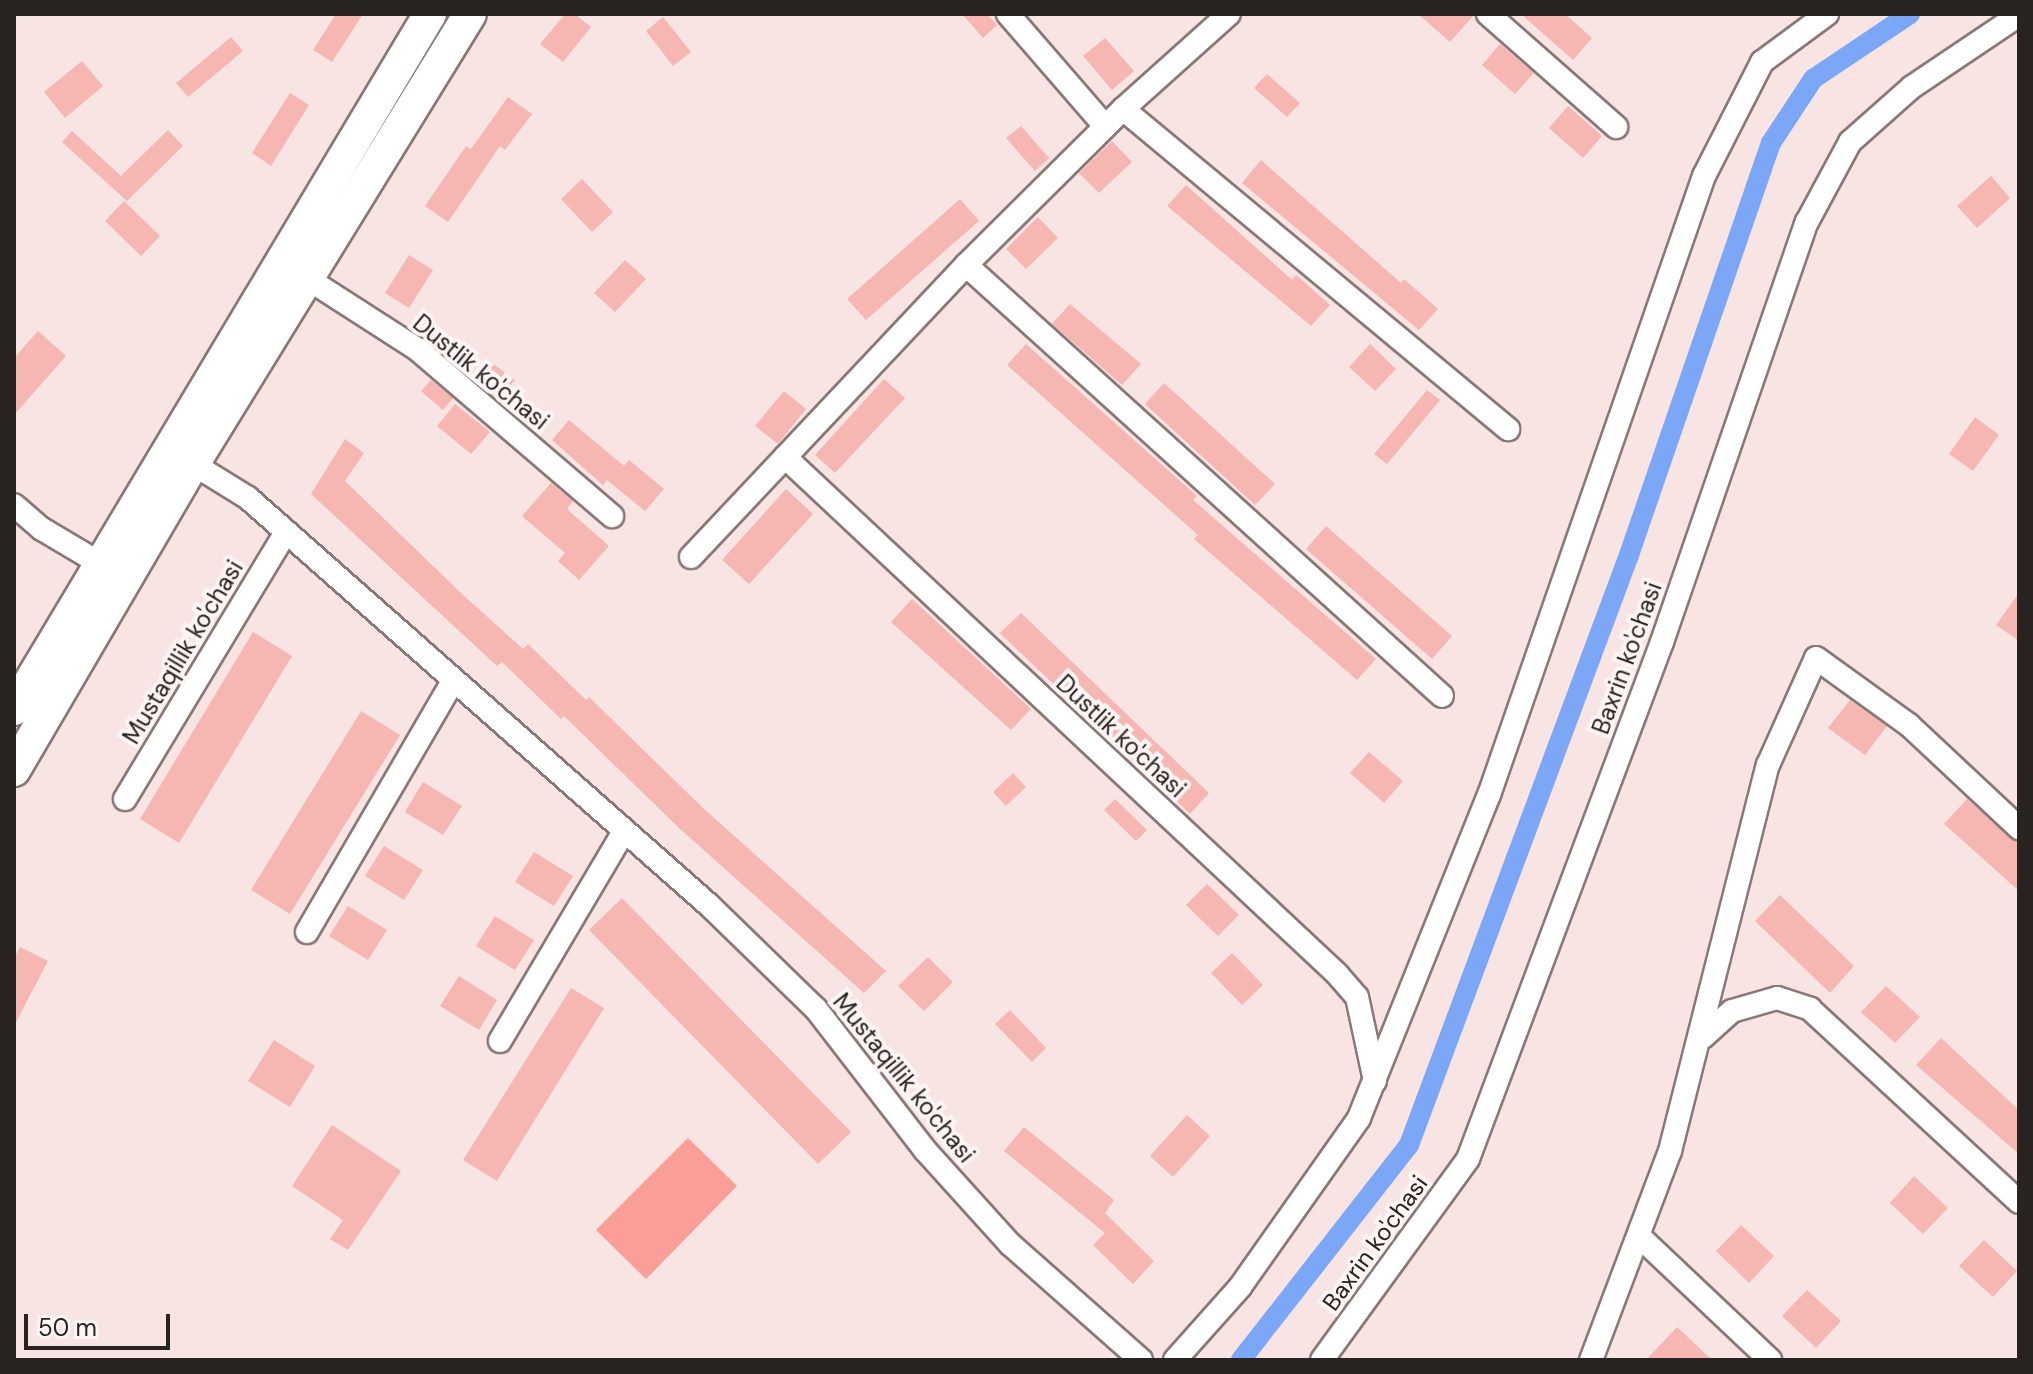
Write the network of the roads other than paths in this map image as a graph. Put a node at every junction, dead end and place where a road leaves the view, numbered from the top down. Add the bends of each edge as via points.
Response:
1 (430, 14) edge
2 (470, 14) edge
3 (1008, 14) edge
4 (1229, 14) edge
5 (1488, 14) edge
6 (1827, 14) edge
7 (2019, 15) edge
8 (1123, 109) junction
9 (1105, 126) junction
10 (1616, 127) dead end
11 (966, 265) junction
12 (308, 279) junction
13 (1508, 429) dead end
14 (785, 457) junction
15 (193, 464) junction
16 (14, 505) edge
17 (612, 516) dead end
18 (286, 532) junction
19 (691, 557) dead end
20 (101, 564) junction
21 (453, 681) junction
22 (1442, 696) dead end
23 (14, 709) edge
24 (14, 770) edge
25 (125, 799) dead end
26 (2019, 828) edge
27 (624, 831) junction
28 (307, 932) dead end
29 (1703, 1037) junction
30 (500, 1041) dead end
31 (1375, 1081) junction
32 (2019, 1202) edge
33 (1640, 1237) junction
34 (1141, 1360) edge
35 (1175, 1360) edge
36 (1322, 1360) edge
37 (1591, 1360) edge
38 (1770, 1360) edge

1 - 20 highway
2 - 12 highway
3 - 9 street
4 - 8 street
5 - 10 street
6 - 31 street via 1762,62 1704,176 1489,795
7 - 36 street, Baxrin ko'chasi via 1912,87 1850,142 1807,222 1662,642 1468,1159
8 - 9 street
8 - 13 street
9 - 11 street
11 - 14 street
11 - 22 street
12 - 15 highway
12 - 17 street, Dustlik ko'chasi via 417,349
14 - 19 street
14 - 31 street, Dustlik ko'chasi via 1337,974 1357,997
15 - 18 street, Mustaqillik ko'chasi via 248,498
15 - 24 highway
16 - 20 street
18 - 21 street, Mustaqillik ko'chasi
18 - 25 street, Mustaqillik ko'chasi
20 - 23 highway
21 - 27 street, Mustaqillik ko'chasi
21 - 28 street
26 - 29 street via 1909,725 1816,658 1768,765
27 - 30 street
27 - 34 street, Mustaqillik ko'chasi via 816,1009 925,1150 1010,1244
29 - 32 street via 1732,1011 1777,998 1810,1009
29 - 33 street
31 - 35 street via 1359,1118 1240,1287
33 - 37 street
33 - 38 street

